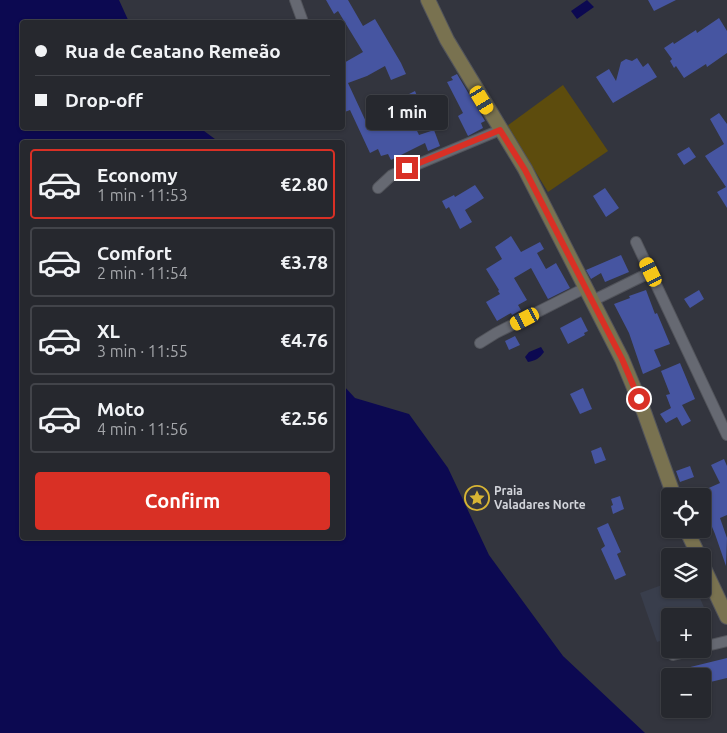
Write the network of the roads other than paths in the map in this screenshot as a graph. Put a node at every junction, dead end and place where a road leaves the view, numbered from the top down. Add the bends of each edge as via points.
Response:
1 (295, 0) edge
2 (428, 0) edge
3 (302, 20) edge
4 (500, 130) junction
5 (378, 188) dead end
6 (636, 242) dead end
7 (651, 272) junction
8 (585, 288) junction
9 (592, 301) junction
10 (480, 343) dead end
11 (727, 435) edge
12 (671, 488) edge
13 (711, 583) edge
14 (727, 617) edge
15 (727, 641) edge
16 (711, 645) edge

1 - 3 street
2 - 4 main road via 447,40
4 - 5 street via 392,175
4 - 8 main road via 525,170
6 - 7 street
7 - 9 street
7 - 11 street
8 - 9 main road
8 - 10 street
9 - 12 main road via 641,403
13 - 14 main road
15 - 16 street

